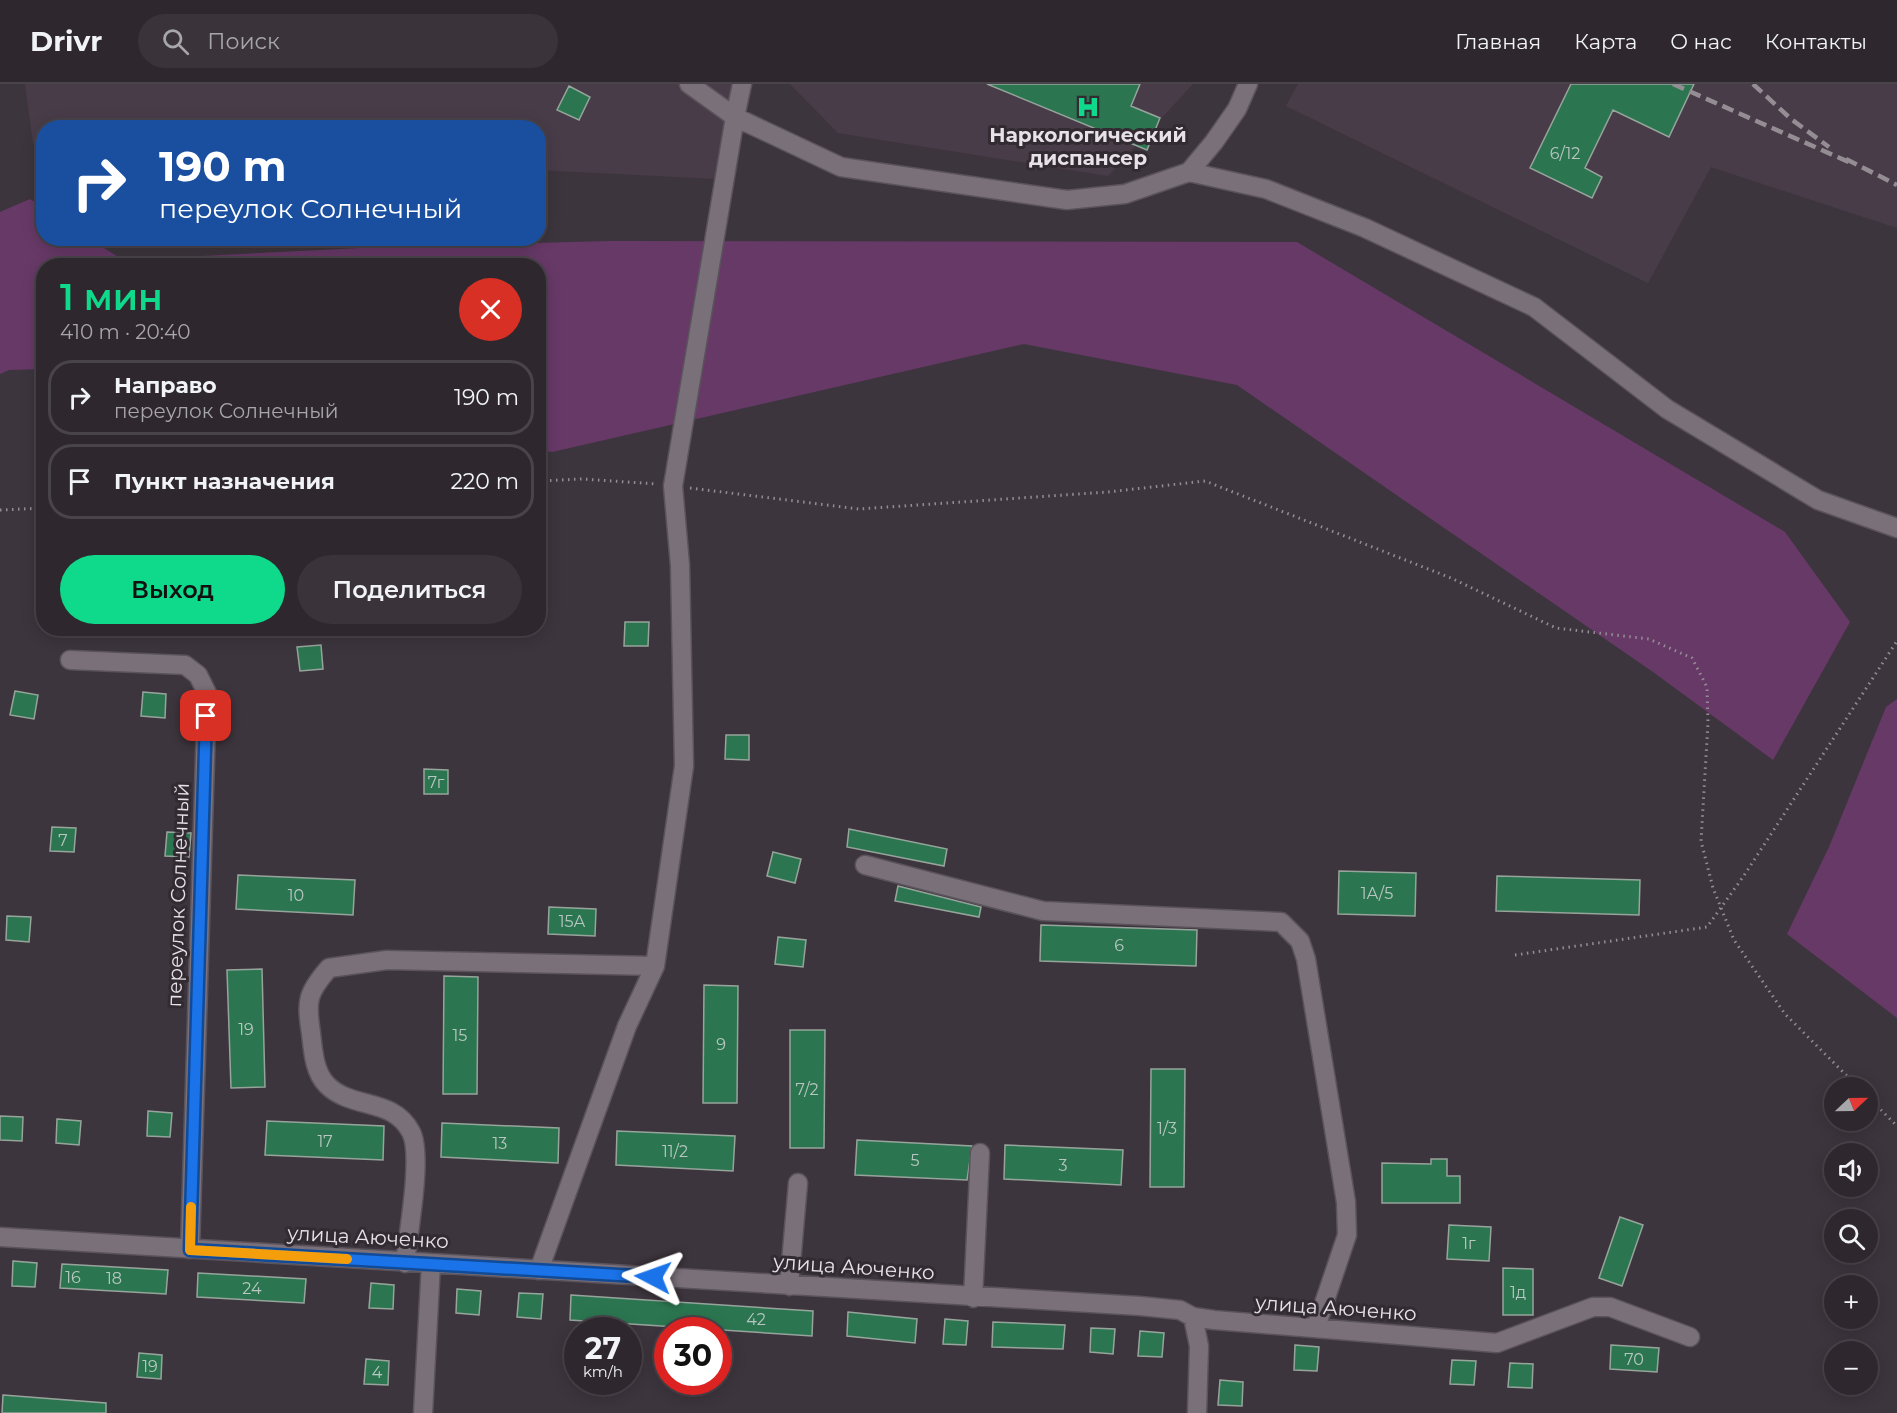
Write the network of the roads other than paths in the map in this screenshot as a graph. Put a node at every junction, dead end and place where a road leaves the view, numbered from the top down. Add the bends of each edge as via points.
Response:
1 (689, 84) edge
2 (742, 84) edge
3 (1248, 84) edge
4 (735, 117) junction
5 (1188, 172) junction
6 (1897, 528) edge
7 (70, 660) dead end
8 (865, 865) dead end
9 (655, 966) junction
10 (980, 1153) dead end
11 (798, 1183) dead end
12 (0, 1237) edge
13 (190, 1250) junction
14 (405, 1263) junction
15 (431, 1263) junction
16 (539, 1270) junction
17 (789, 1286) junction
18 (973, 1298) junction
19 (1193, 1317) junction
20 (1316, 1327) junction
21 (1690, 1337) dead end
22 (423, 1413) edge
23 (1197, 1413) edge

1 - 4 street
2 - 4 street
3 - 5 street via 1237,109
4 - 5 street via 841,167 1067,200 1125,194
4 - 9 street via 673,486 680,566 684,766
5 - 6 street via 1266,189 1365,228 1534,307 1666,409 1818,500
7 - 13 street, переулок Солнечный via 185,665 198,675 207,693
8 - 20 street via 1042,911 1281,922 1300,941 1346,1202 1347,1235
9 - 14 street via 387,960 329,968 317,981 306,1005 314,1061 327,1085 353,1099 388,1108 405,1121 417,1147
9 - 16 street via 627,1026
10 - 18 street
11 - 17 street
12 - 13 street, улица Аюченко
13 - 14 street, улица Аюченко
14 - 15 street, улица Аюченко
15 - 16 street, улица Аюченко
15 - 22 street
16 - 17 street, улица Аюченко
17 - 18 street, улица Аюченко
18 - 19 street, улица Аюченко via 1180,1310
19 - 20 street, улица Аюченко
19 - 23 street via 1199,1346
20 - 21 street, улица Аюченко via 1497,1343 1593,1307 1610,1307

